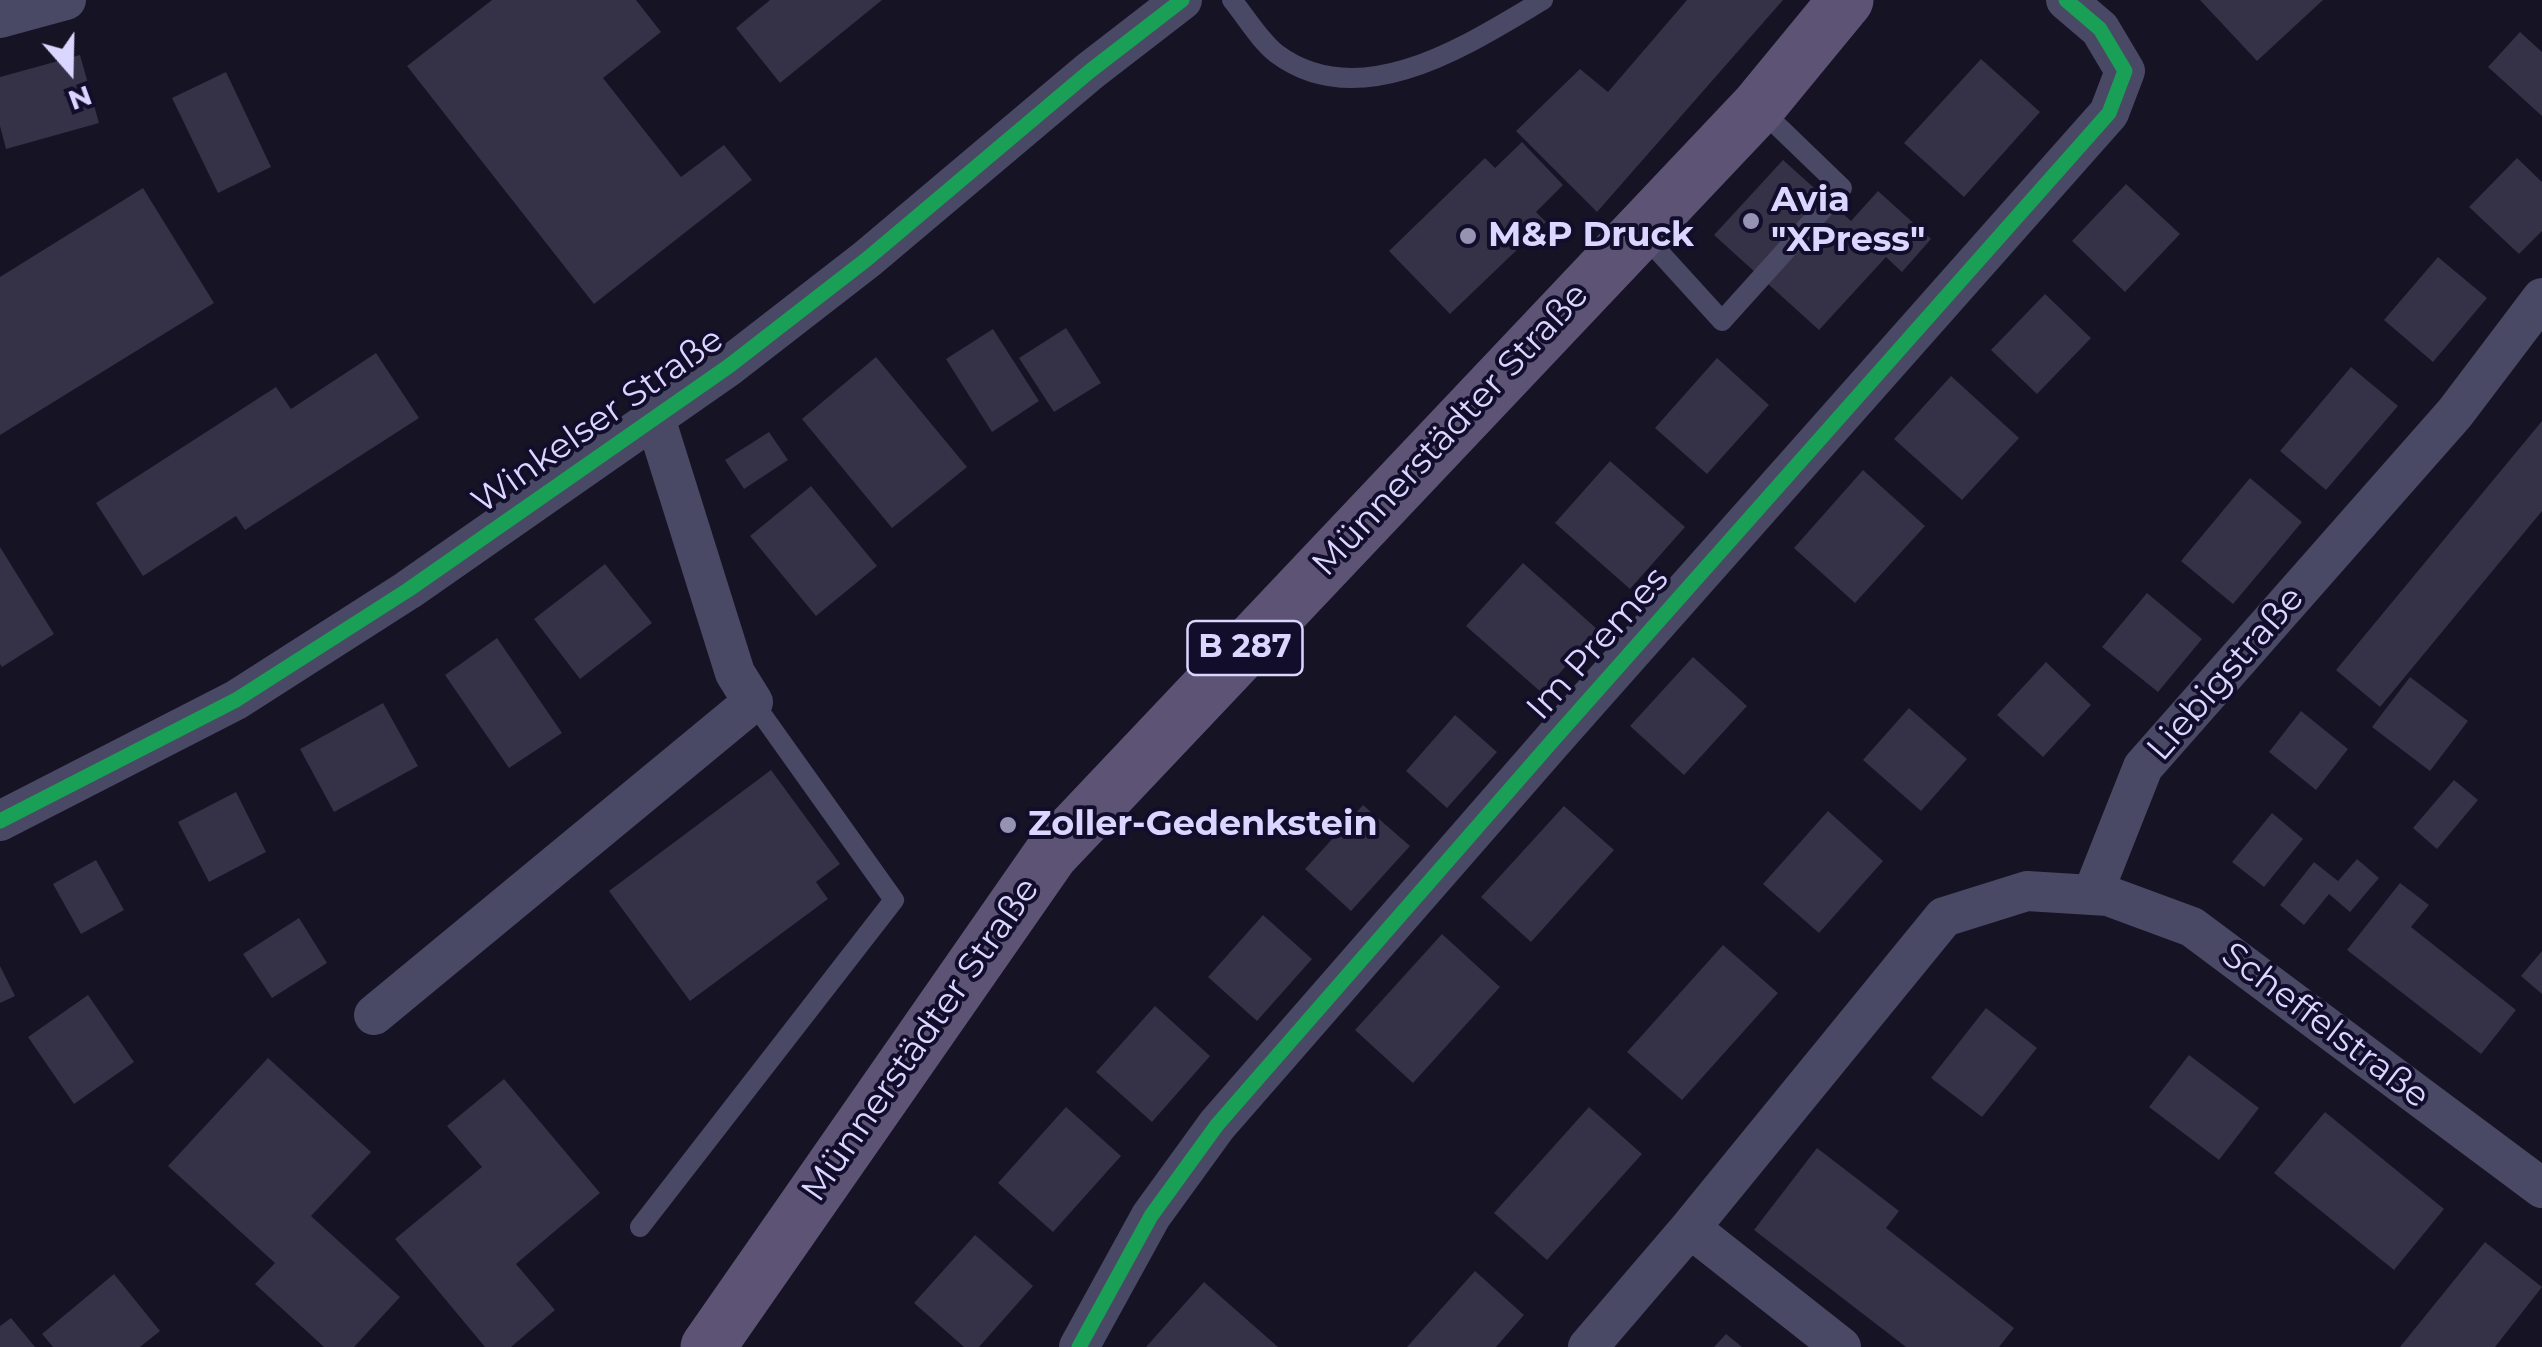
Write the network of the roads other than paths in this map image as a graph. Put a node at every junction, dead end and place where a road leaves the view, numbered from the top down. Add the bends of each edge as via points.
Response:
1 (66, 0) edge
2 (1182, 0) edge
3 (1232, 0) edge
4 (1543, 0) edge
5 (1846, 0) edge
6 (2066, 0) edge
7 (0, 18) edge
8 (1758, 107) junction
9 (1640, 231) junction
10 (2542, 298) edge
11 (656, 418) junction
12 (754, 702) junction
13 (0, 820) edge
14 (2093, 893) junction
15 (374, 1014) dead end
16 (2542, 1188) edge
17 (640, 1228) dead end
18 (1690, 1228) junction
19 (708, 1347) edge
20 (1078, 1347) edge
21 (1588, 1347) edge
22 (1841, 1347) edge

1 - 7 street
2 - 11 street, Winkelser Straße via 867,260
3 - 4 lane via 1276,53 1316,74 1382,76 1466,46
5 - 8 main road, Münnerstädter Straße / B 287
6 - 20 street, Im Premes via 2100,29 2125,71 2110,112 1217,1126 1151,1216
8 - 9 main road, Münnerstädter Straße / B 287
8 - 9 lane via 1842,188 1722,321
9 - 19 main road, Münnerstädter Straße / B 287 via 1051,854
10 - 14 street, Liebigstraße via 2455,414 2143,767
11 - 12 street, Winkelser Straße via 734,673
11 - 13 street, Winkelser Straße via 236,700
12 - 15 street
12 - 17 lane, Winkelser Straße via 894,900
14 - 16 street, Scheffelstraße via 2192,926
14 - 18 street via 2027,891 1944,917
18 - 21 street
18 - 22 street

